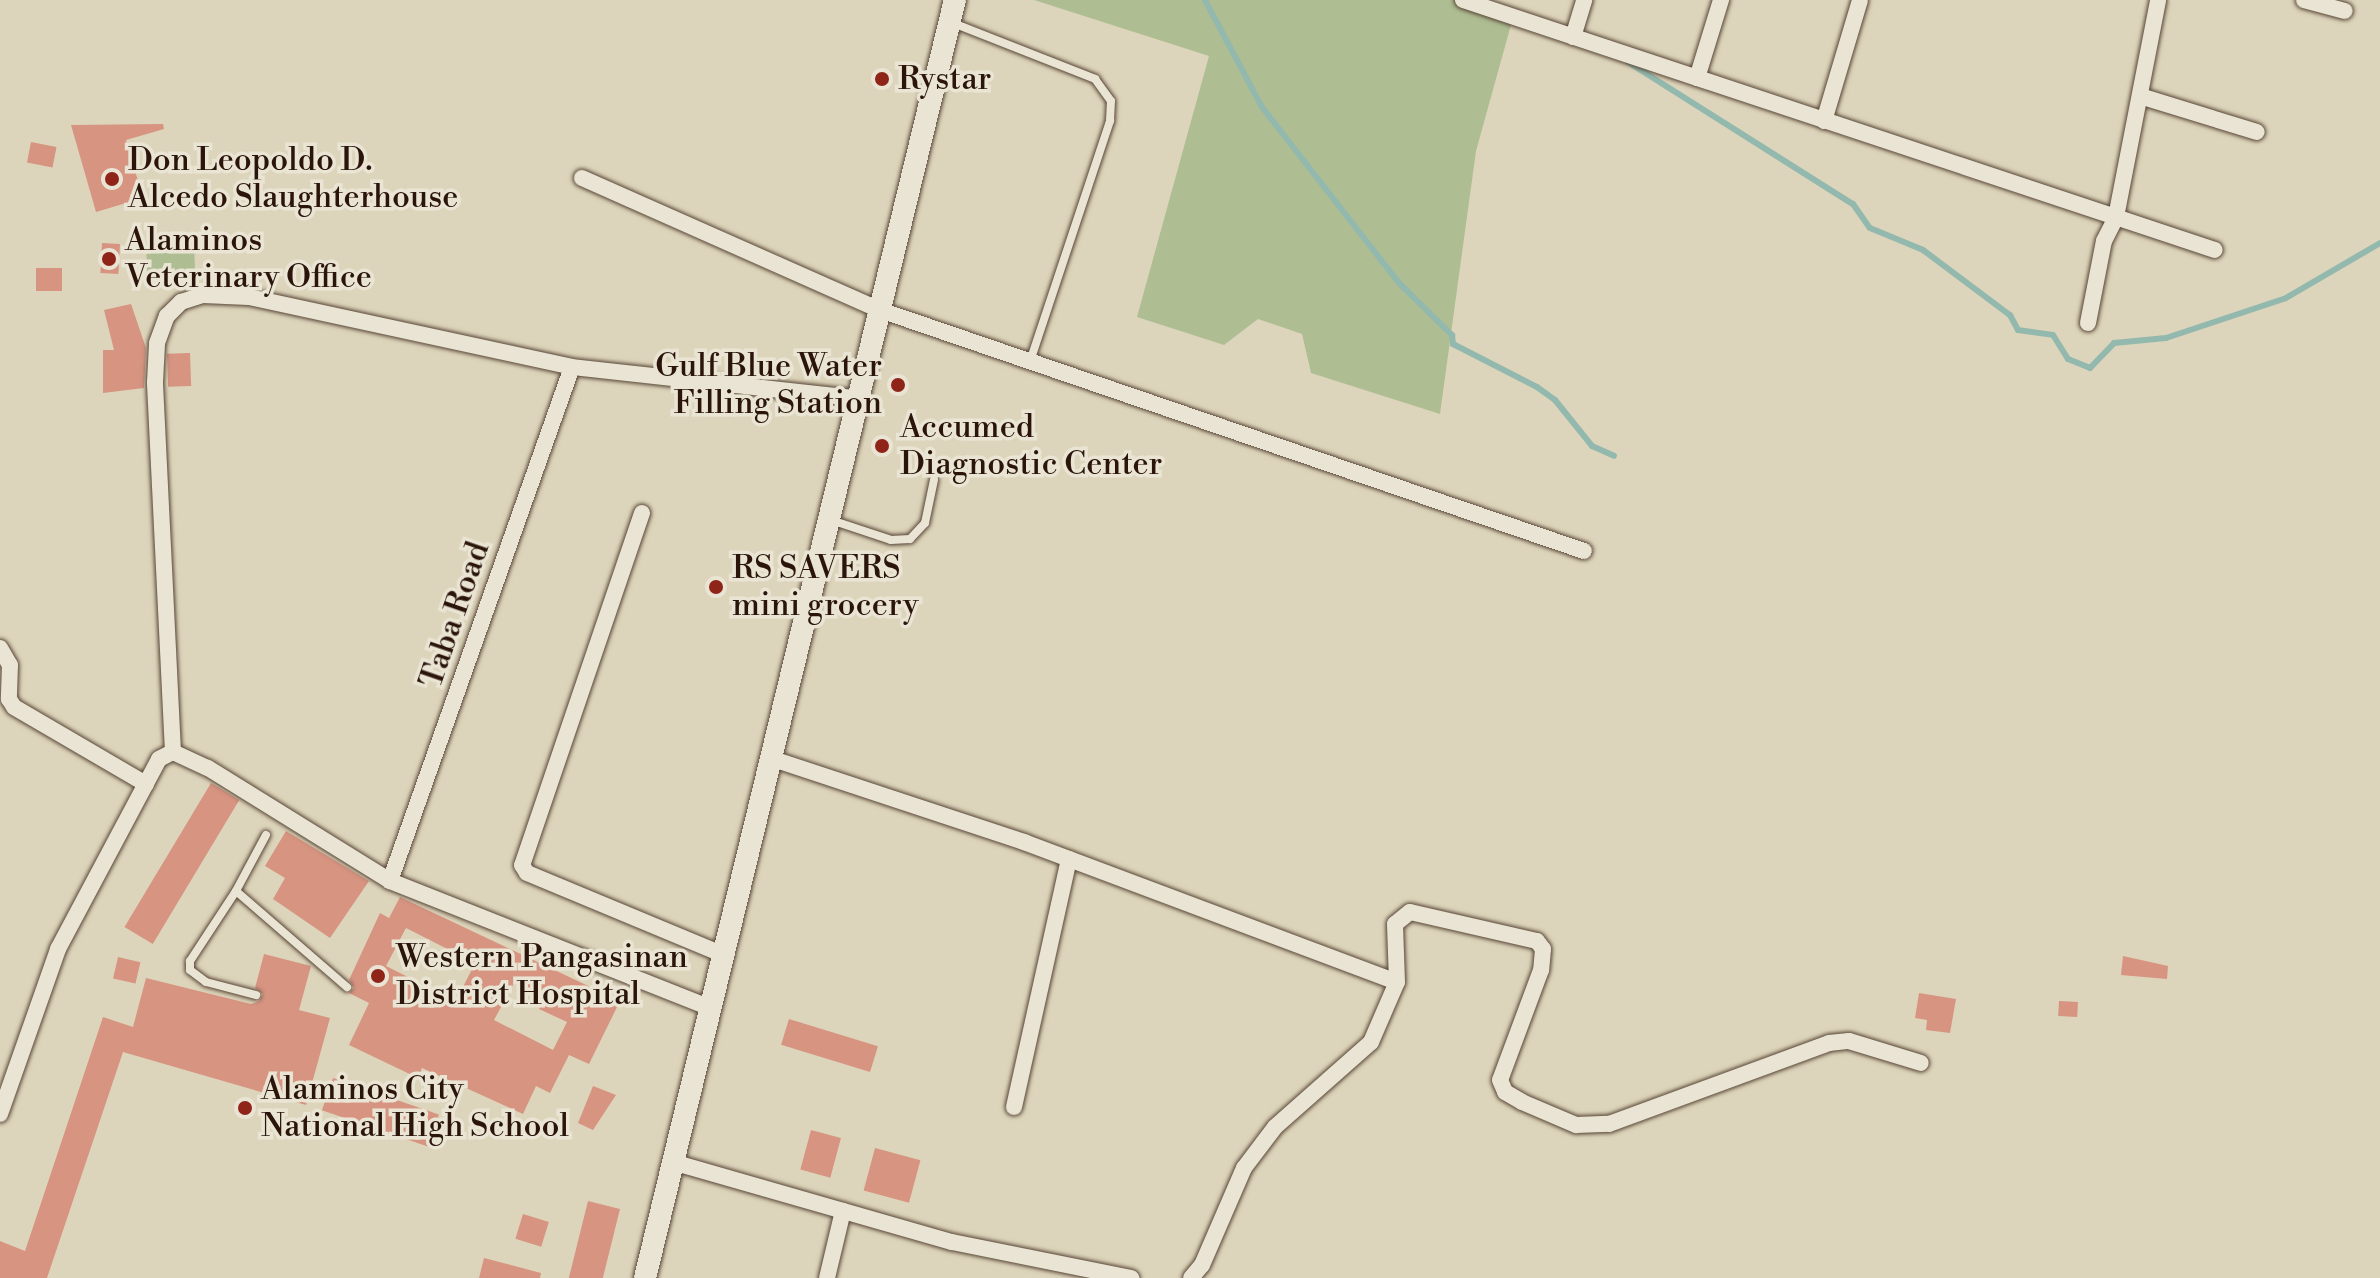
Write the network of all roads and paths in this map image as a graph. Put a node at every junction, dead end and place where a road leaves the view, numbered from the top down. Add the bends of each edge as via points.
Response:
1 (1463, 0) edge
2 (1584, 0) edge
3 (1721, 0) edge
4 (1860, 0) edge
5 (2158, 0) edge
6 (2304, 0) edge
7 (952, 11) edge
8 (2345, 11) dead end
9 (1573, 37) junction
10 (1697, 78) junction
11 (2140, 96) junction
12 (1824, 121) junction
13 (2257, 132) dead end
14 (582, 178) dead end
15 (2116, 217) junction
16 (2215, 250) dead end
17 (880, 310) junction
18 (2088, 323) dead end
19 (1029, 363) junction
20 (572, 367) junction
21 (861, 399) junction
22 (934, 480) dead end
23 (642, 513) dead end
24 (830, 520) junction
25 (1584, 551) dead end
26 (0, 648) edge
27 (173, 752) junction
28 (770, 758) junction
29 (146, 784) junction
30 (266, 835) dead end
31 (1069, 859) junction
32 (390, 881) junction
33 (236, 891) junction
34 (724, 955) junction
35 (1397, 982) junction
36 (347, 987) dead end
37 (256, 995) dead end
38 (711, 1008) junction
39 (1921, 1063) dead end
40 (1014, 1107) dead end
41 (0, 1114) edge
42 (676, 1163) junction
43 (843, 1211) junction
44 (645, 1278) edge
45 (827, 1278) edge
46 (1131, 1278) edge
47 (1191, 1278) edge

1 - 9 street
2 - 9 street
3 - 10 street
4 - 12 street
5 - 11 street
6 - 8 street
7 - 17 street
7 - 19 lane via 1095,79 1111,101 1110,121
9 - 10 street
10 - 12 street
11 - 13 street
11 - 15 street
12 - 15 street
14 - 17 street
15 - 16 street
15 - 18 street via 2104,241
17 - 19 street
17 - 21 street
19 - 25 street
20 - 21 street
20 - 27 street via 249,297 203,295 181,302 167,316 157,343 155,382
20 - 32 street, Taba Road
21 - 24 street
22 - 24 lane via 925,523 910,539 891,540
23 - 34 street via 522,865 527,873
24 - 28 street
26 - 29 street via 10,665 9,699 14,707
27 - 29 street via 159,759
27 - 32 street via 208,768
28 - 31 street
28 - 34 street
29 - 41 street via 58,949
30 - 33 lane
31 - 35 street
31 - 40 street
32 - 38 street
33 - 36 lane
33 - 37 lane via 190,970 206,982
34 - 38 street
35 - 39 street via 1395,924 1410,912 1537,941 1545,957 1500,1080 1505,1092 1576,1125 1609,1124 1829,1043 1849,1041
35 - 47 street via 1371,1042 1275,1127 1244,1168 1202,1265
38 - 42 street
42 - 43 street
42 - 44 street
43 - 45 street
43 - 46 street via 952,1242

